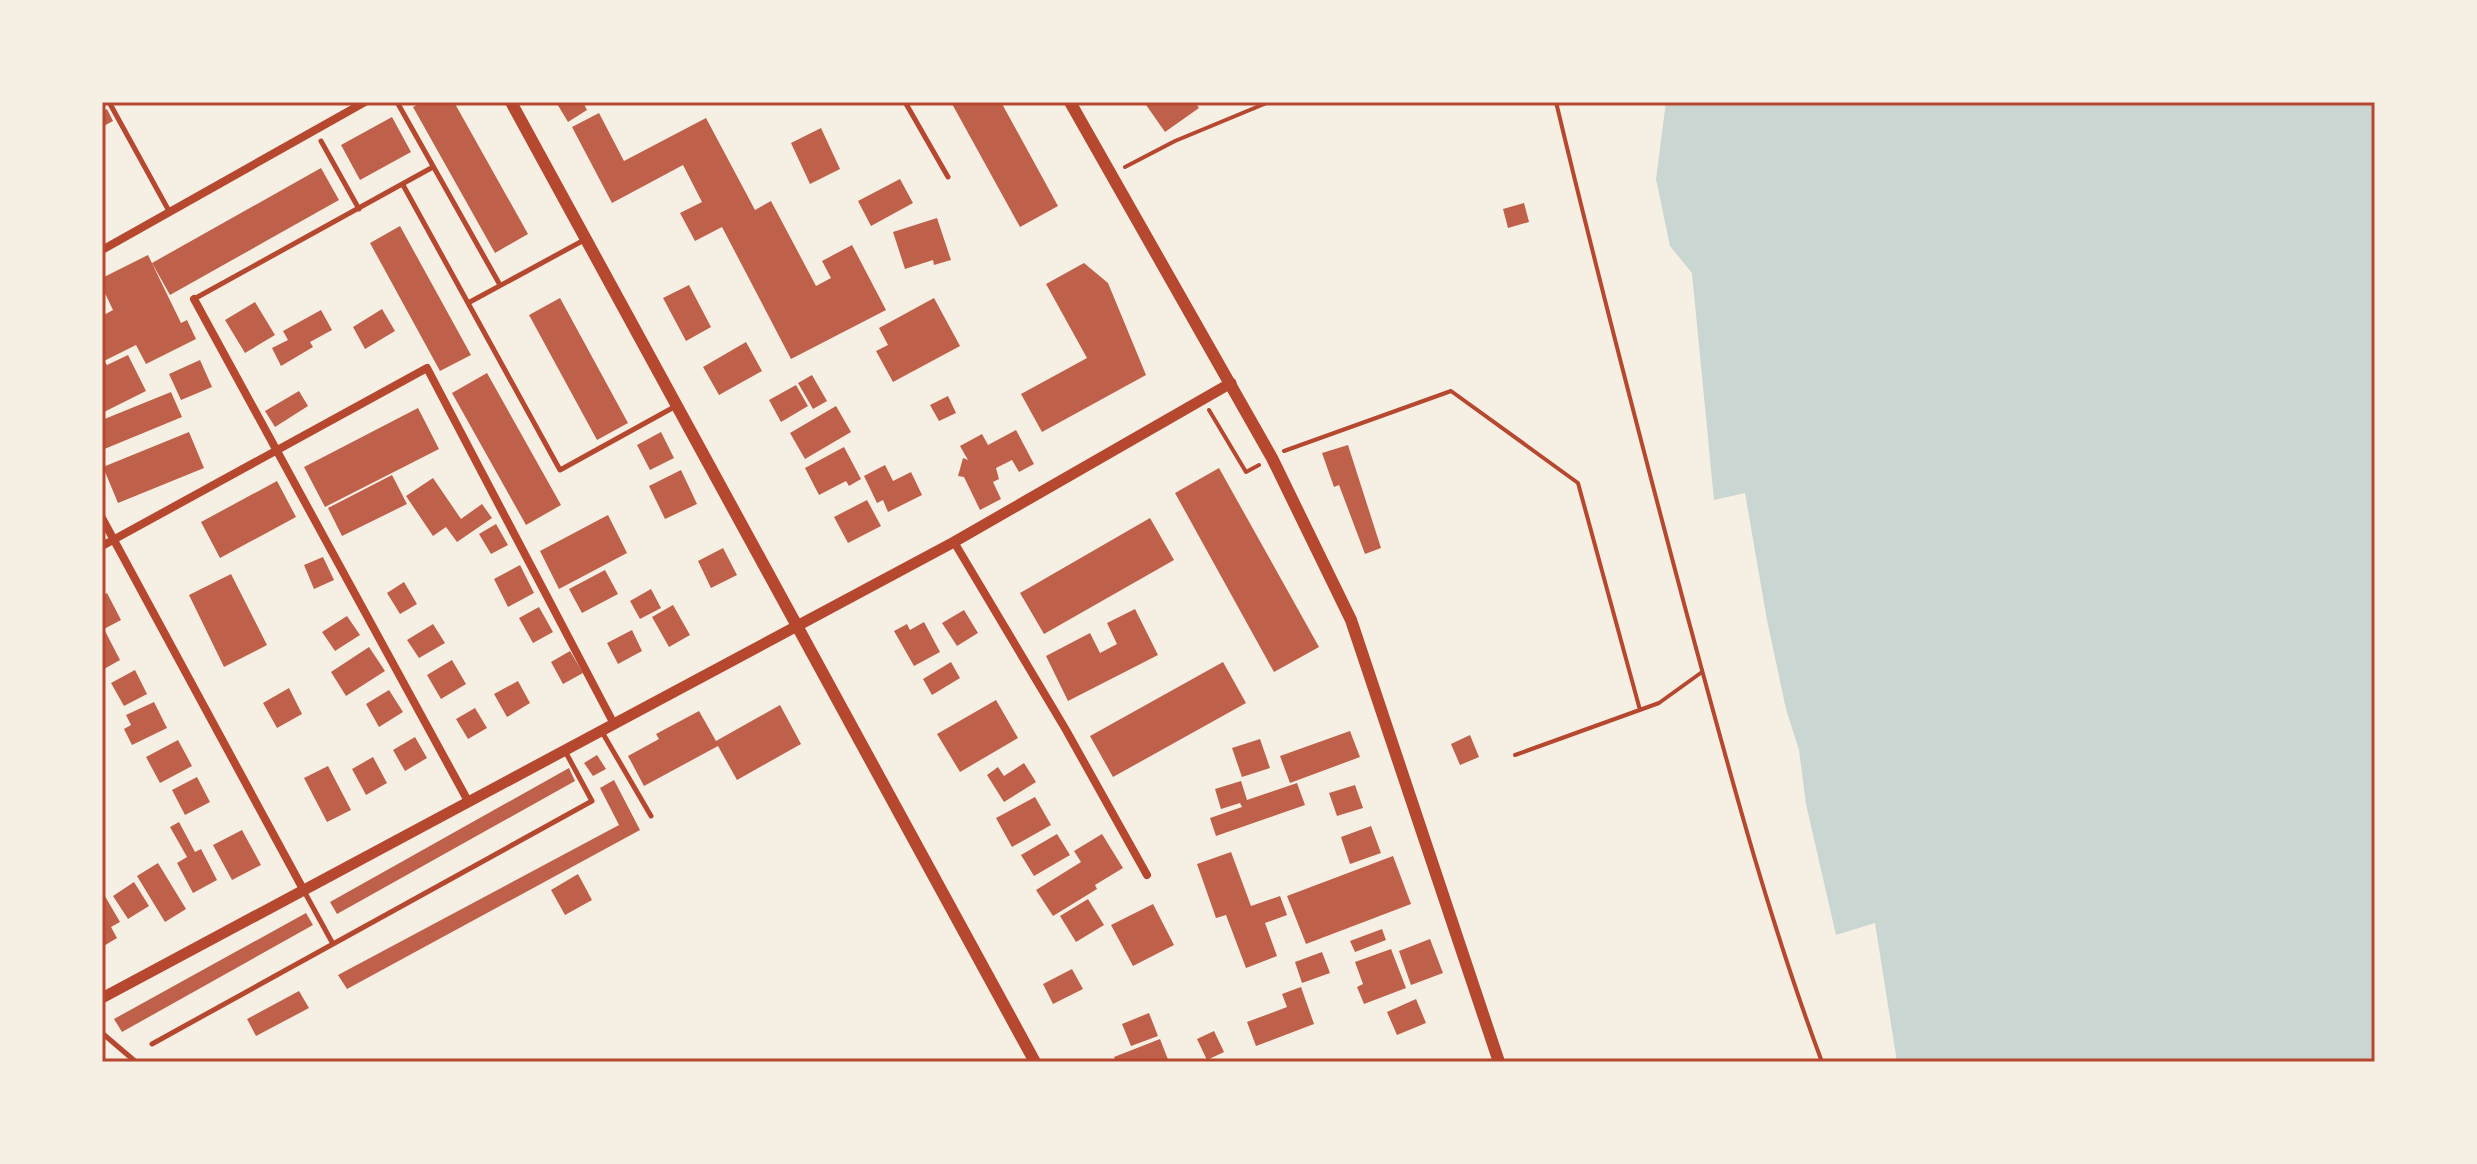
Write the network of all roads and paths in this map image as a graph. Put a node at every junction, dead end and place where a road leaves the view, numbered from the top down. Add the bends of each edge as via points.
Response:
1 (122, 102) edge
2 (365, 102) edge
3 (397, 102) edge
4 (511, 102) edge
5 (905, 102) edge
6 (1070, 102) edge
7 (1269, 102) edge
8 (1556, 102) edge
9 (110, 105) edge
10 (321, 141) dead end
11 (433, 167) junction
12 (1111, 174) junction
13 (948, 177) dead end
14 (403, 185) junction
15 (359, 209) junction
16 (170, 212) junction
17 (586, 238) junction
18 (102, 250) edge
19 (500, 285) junction
20 (194, 299) joint
21 (468, 303) junction
22 (1231, 383) junction
23 (1203, 399) junction
24 (678, 405) junction
25 (277, 450) junction
26 (1272, 458) junction
27 (102, 518) edge
28 (114, 539) junction
29 (954, 542) junction
30 (102, 546) edge
31 (800, 625) junction
32 (1702, 672) junction
33 (1640, 710) junction
34 (614, 724) junction
35 (602, 731) junction
36 (565, 750) junction
37 (1515, 755) dead end
38 (468, 801) junction
39 (651, 816) dead end
40 (1147, 875) dead end
41 (303, 889) junction
42 (333, 944) junction
43 (102, 998) edge
44 (102, 1033) edge
45 (152, 1044) dead end
46 (136, 1062) edge
47 (1035, 1062) edge
48 (1499, 1062) edge
49 (1822, 1062) edge

1 - 9 lane
2 - 16 street
3 - 11 lane
4 - 17 main road
5 - 13 lane
6 - 12 main road
7 - 12 path
8 - 32 path
9 - 16 lane
10 - 15 lane
11 - 14 lane
11 - 19 lane
12 - 22 main road
14 - 15 lane
14 - 21 lane
15 - 20 lane
16 - 18 street
17 - 19 lane
17 - 24 main road
19 - 21 lane
20 - 25 street
21 - 24 lane via 560,470
22 - 23 street
22 - 26 main road
23 - 26 path via 1246,472
23 - 29 street
24 - 31 main road
25 - 28 street
25 - 34 street via 427,368
25 - 38 street
26 - 33 path via 1451,391 1578,483
26 - 48 main road via 1351,620
27 - 28 street
28 - 30 street
28 - 41 street
29 - 31 street
29 - 40 street
31 - 34 street
31 - 47 main road
32 - 33 path
32 - 49 path via 1789,974
33 - 37 path
34 - 35 street
35 - 36 street
35 - 39 lane
36 - 38 street
36 - 42 lane via 592,801
38 - 41 street
41 - 42 lane
41 - 43 street
42 - 45 lane
44 - 46 lane

